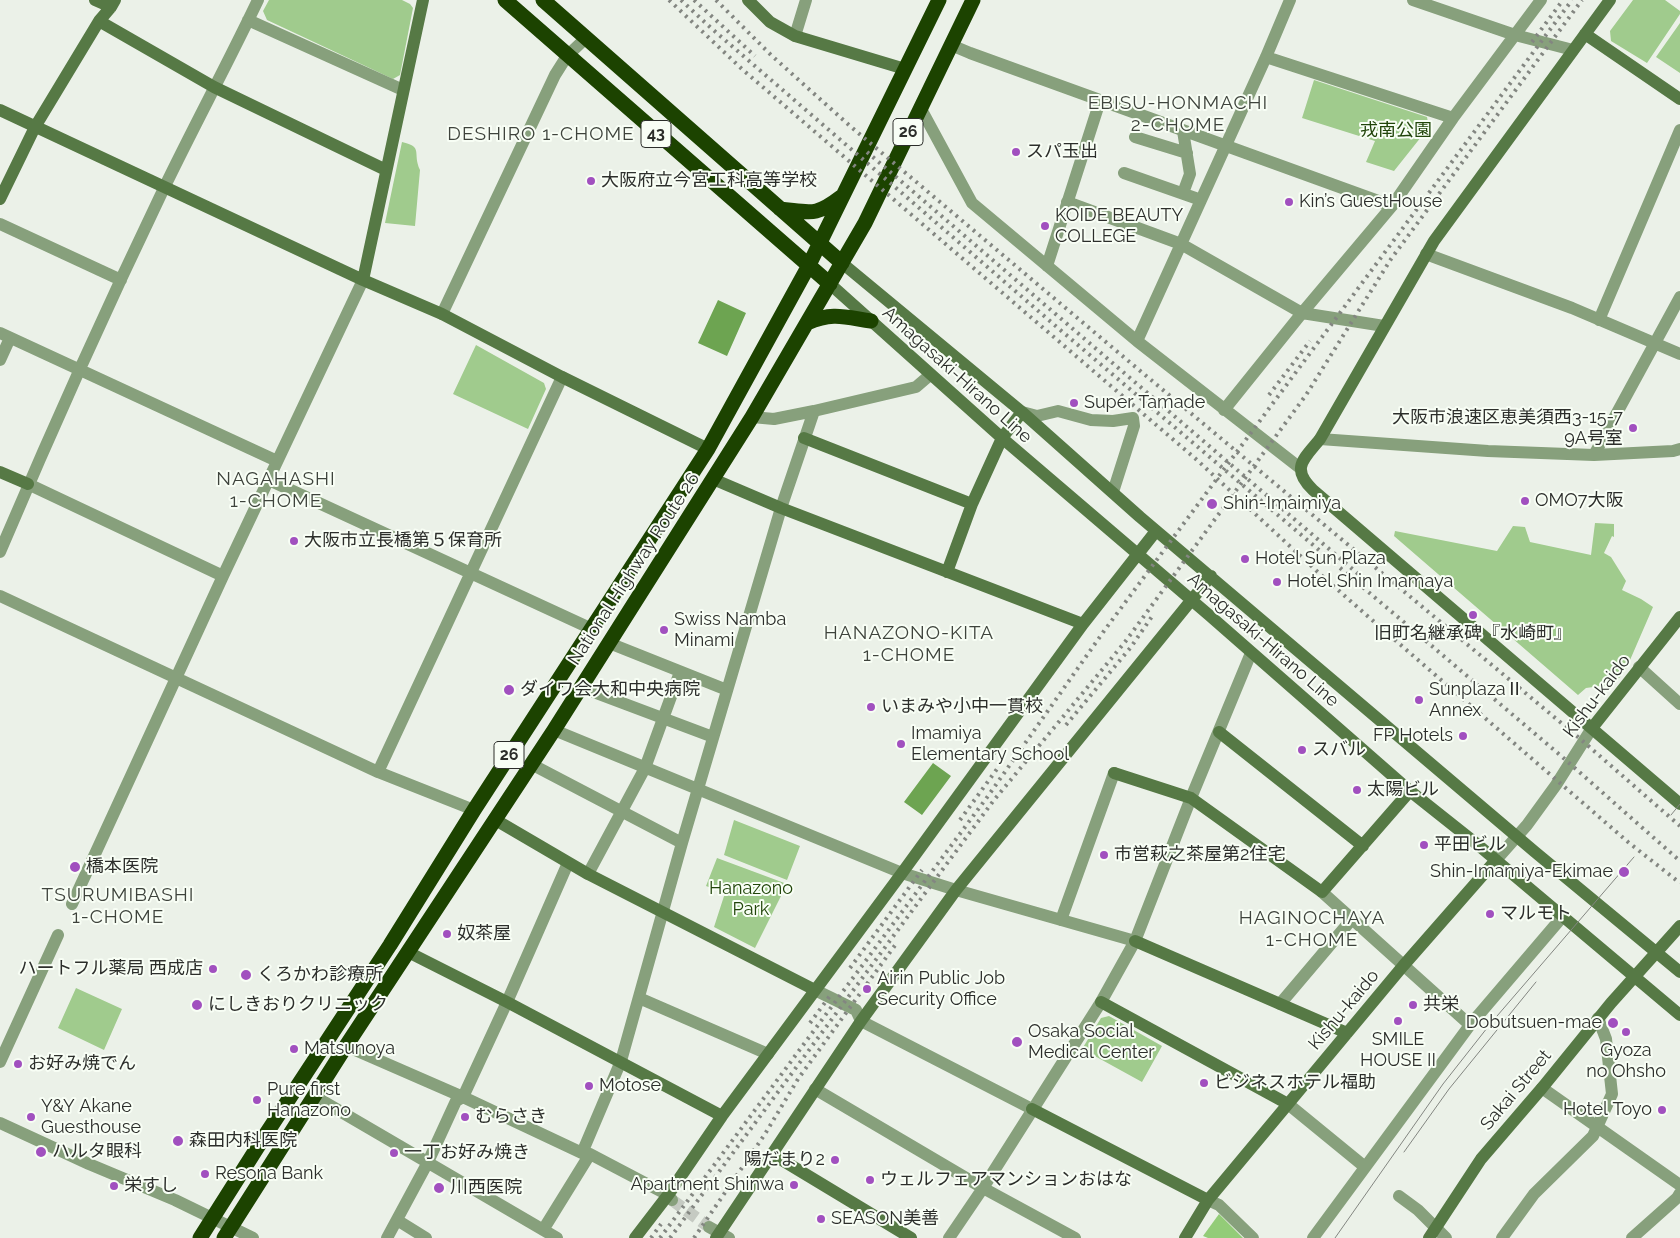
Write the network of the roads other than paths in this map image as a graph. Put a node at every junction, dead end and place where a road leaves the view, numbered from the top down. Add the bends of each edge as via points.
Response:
1 (95, 0) edge
2 (258, 0) edge
3 (505, 0) edge
4 (543, 0) edge
5 (806, 0) edge
6 (939, 0) edge
7 (973, 0) edge
8 (1290, 0) edge
9 (1413, 0) edge
10 (1541, 0) edge
11 (1610, 0) edge
12 (420, 1) edge
13 (750, 1) edge
14 (113, 4) edge
15 (248, 20) junction
16 (99, 21) junction
17 (1585, 34) junction
18 (1515, 35) junction
19 (795, 36) junction
20 (586, 38) junction
21 (951, 45) junction
22 (1573, 50) junction
23 (567, 56) junction
24 (1266, 57) junction
25 (905, 69) junction
26 (214, 87) junction
27 (403, 90) junction
28 (1680, 99) edge
29 (1100, 101) junction
30 (920, 108) junction
31 (0, 110) edge
32 (1453, 118) junction
33 (35, 126) junction
34 (1680, 130) edge
35 (1183, 131) junction
36 (1135, 137) dead end
37 (1226, 146) junction
38 (1186, 153) junction
39 (386, 170) junction
40 (1124, 173) dead end
41 (164, 188) junction
42 (844, 194) junction
43 (1183, 194) junction
44 (0, 199) edge
45 (1201, 200) junction
46 (1067, 202) junction
47 (1392, 206) junction
48 (780, 209) junction
49 (0, 224) edge
50 (820, 244) junction
51 (1181, 244) junction
52 (1426, 254) junction
53 (842, 263) junction
54 (1047, 266) junction
55 (808, 267) junction
56 (121, 280) junction
57 (363, 280) junction
58 (830, 284) junction
59 (1680, 297) edge
60 (1302, 313) junction
61 (442, 314) junction
62 (1599, 320) junction
63 (870, 321) junction
64 (807, 323) junction
65 (1384, 326) junction
66 (5, 336) edge
67 (1137, 342) junction
68 (1653, 344) junction
69 (1680, 354) edge
70 (0, 360) edge
71 (80, 370) junction
72 (930, 375) junction
73 (562, 377) junction
74 (1224, 410) junction
75 (814, 411) junction
76 (1022, 412) junction
77 (752, 417) junction
78 (804, 438) junction
79 (1002, 438) junction
80 (1320, 439) junction
81 (708, 449) junction
82 (1680, 449) edge
83 (1594, 455) junction
84 (278, 461) junction
85 (1300, 468) junction
86 (0, 472) edge
87 (713, 479) junction
88 (269, 480) junction
89 (28, 484) junction
90 (1113, 492) junction
91 (972, 504) junction
92 (781, 508) junction
93 (1156, 530) junction
94 (0, 552) edge
95 (1137, 555) junction
96 (947, 572) junction
97 (470, 574) junction
98 (223, 576) junction
99 (1211, 576) junction
100 (0, 596) edge
101 (1191, 600) junction
102 (1680, 618) edge
103 (1083, 624) junction
104 (592, 629) junction
105 (609, 643) junction
106 (1251, 653) junction
107 (1639, 667) junction
108 (680, 672) junction
109 (176, 678) junction
110 (580, 687) junction
111 (727, 690) junction
112 (1678, 698) edge
113 (662, 718) junction
114 (1592, 728) junction
115 (554, 730) junction
116 (1219, 732) junction
117 (713, 737) junction
118 (531, 764) junction
119 (645, 768) junction
120 (378, 772) junction
121 (698, 789) junction
122 (1410, 790) junction
123 (1191, 798) junction
124 (1680, 804) edge
125 (474, 810) junction
126 (622, 811) junction
127 (494, 820) junction
128 (1518, 836) junction
129 (682, 843) junction
130 (1363, 846) junction
131 (1496, 860) junction
132 (568, 863) junction
133 (902, 873) junction
134 (588, 874) junction
135 (956, 890) junction
136 (1322, 892) junction
137 (72, 904) dead end
138 (662, 912) junction
139 (1563, 916) junction
140 (1352, 919) junction
141 (1061, 920) junction
142 (1680, 926) edge
143 (58, 935) dead end
144 (1135, 941) junction
145 (408, 952) junction
146 (1656, 952) junction
147 (1403, 966) junction
148 (1680, 972) edge
149 (1634, 976) junction
150 (815, 990) junction
151 (639, 998) junction
152 (507, 1002) junction
153 (1101, 1002) junction
154 (1280, 1004) junction
155 (1680, 1015) edge
156 (1598, 1018) junction
157 (861, 1021) junction
158 (1470, 1025) junction
159 (1347, 1033) junction
160 (346, 1046) junction
161 (768, 1054) junction
162 (621, 1061) junction
163 (0, 1062) edge
164 (1542, 1088) junction
165 (815, 1089) junction
166 (314, 1096) junction
167 (462, 1097) junction
168 (1288, 1104) junction
169 (1032, 1109) junction
170 (722, 1116) junction
171 (0, 1124) edge
172 (1598, 1127) junction
173 (586, 1153) junction
174 (772, 1154) junction
175 (428, 1162) junction
176 (1364, 1167) junction
177 (1680, 1185) edge
178 (983, 1188) junction
179 (1680, 1193) edge
180 (1399, 1196) dead end
181 (670, 1198) junction
182 (1208, 1200) junction
183 (212, 1218) junction
184 (397, 1220) junction
185 (1436, 1226) junction
186 (543, 1230) junction
187 (227, 1233) edge
188 (718, 1234) edge
189 (1188, 1237) edge
190 (200, 1238) edge
191 (253, 1238) edge
192 (387, 1238) edge
193 (426, 1238) edge
194 (557, 1238) edge
195 (635, 1238) edge
196 (911, 1238) edge
197 (949, 1238) edge
198 (1076, 1238) edge
199 (1252, 1238) edge
200 (1313, 1238) edge
201 (1429, 1238) edge
202 (1446, 1238) edge
203 (1502, 1238) edge
204 (1632, 1238) edge

1 - 14 street
2 - 15 street
3 - 23 highway, 43
4 - 20 highway, 43
5 - 19 street
6 - 25 highway, National Highway Route 26 / 26
7 - 21 highway, National Highway Route 26 / 26
8 - 24 street
9 - 18 street
10 - 18 street
11 - 17 street
12 - 27 street
13 - 19 street via 770,22
14 - 16 street
15 - 26 street
15 - 27 street
16 - 26 street
16 - 33 street
17 - 22 street
17 - 28 street
18 - 22 street
18 - 32 street
19 - 25 street
20 - 23 street
20 - 48 highway, 43
21 - 29 street
21 - 30 highway, National Highway Route 26 / 26
22 - 52 street
23 - 55 highway, 43
23 - 61 street via 555,75
24 - 32 street
24 - 37 street
25 - 42 highway, National Highway Route 26 / 26
26 - 39 street
26 - 41 street
27 - 39 street
29 - 35 street
29 - 46 street
30 - 53 highway, National Highway Route 26 / 26 via 865,223
30 - 54 street via 972,203
31 - 33 street
32 - 47 street
33 - 41 street
33 - 44 street
34 - 62 street
35 - 37 street
35 - 38 street
36 - 38 street
37 - 45 street
37 - 47 street
38 - 43 street via 1190,174
39 - 57 street
40 - 43 street
41 - 56 street
41 - 57 street
42 - 48 highway via 816,212
42 - 50 highway, National Highway Route 26 / 26
43 - 45 street
45 - 51 street
46 - 51 street
46 - 54 street
47 - 60 street
48 - 50 highway, 43
49 - 56 street
50 - 53 highway, 43
50 - 55 highway, National Highway Route 26 / 26
51 - 60 street
51 - 67 street
52 - 62 street
52 - 65 street
53 - 58 highway, National Highway Route 26 / 26
53 - 76 street, Amagasaki-Hirano Line
54 - 67 street
55 - 58 highway, 43
55 - 81 highway, National Highway Route 26 / 26
56 - 71 street
57 - 61 street
57 - 84 street
58 - 63 street, Amagasaki-Hirano Line
58 - 64 highway, National Highway Route 26 / 26
59 - 68 street
60 - 65 street
60 - 74 street
61 - 73 street
62 - 68 street
63 - 64 highway via 831,315
63 - 72 street, Amagasaki-Hirano Line
64 - 77 highway, National Highway Route 26 / 26
65 - 80 street
66 - 70 street
66 - 71 street
67 - 74 street
68 - 69 street
68 - 83 street
71 - 84 street
71 - 89 street
72 - 75 street via 916,387
72 - 79 street, Amagasaki-Hirano Line
73 - 81 street
73 - 97 street
74 - 85 street
75 - 77 street via 774,419
75 - 78 street
76 - 79 street
76 - 90 street, Amagasaki-Hirano Line
76 - 90 street via 1037,416 1058,411 1091,420 1133,418 1134,426
77 - 87 highway, National Highway Route 26 / 26
78 - 91 street
78 - 92 street
79 - 91 street
79 - 95 street, Amagasaki-Hirano Line
80 - 83 street
80 - 85 street
81 - 104 highway, National Highway Route 26 / 26
82 - 83 street
84 - 88 street
85 - 114 street via 1313,490
86 - 89 street
87 - 92 street
87 - 105 highway, National Highway Route 26 / 26
88 - 97 street
88 - 98 street
89 - 94 street
89 - 98 street
90 - 93 street, Amagasaki-Hirano Line
91 - 96 street
92 - 96 street
92 - 111 street
93 - 95 street
93 - 99 street, Amagasaki-Hirano Line
95 - 101 street, Amagasaki-Hirano Line
95 - 103 street
96 - 103 street
97 - 104 street
97 - 120 street
98 - 109 street
99 - 101 street
99 - 128 street, Amagasaki-Hirano Line
100 - 109 street
101 - 106 street, Amagasaki-Hirano Line
101 - 135 street
102 - 107 street, Kishu-kaido
103 - 133 street
104 - 125 highway, National Highway Route 26 / 26
105 - 108 street
105 - 110 highway, National Highway Route 26 / 26
106 - 116 street
106 - 122 street, Amagasaki-Hirano Line
107 - 112 street
107 - 114 street, Kishu-kaido
108 - 111 street
108 - 113 street
109 - 120 street
109 - 137 street
110 - 113 street
110 - 115 highway, National Highway Route 26 / 26
111 - 117 street
113 - 117 street
113 - 119 street
114 - 124 street
114 - 128 street, Kishu-kaido via 1556,785
115 - 118 highway, National Highway Route 26 / 26
115 - 119 street
116 - 123 street
116 - 130 street
117 - 121 street
118 - 126 street
118 - 127 highway, National Highway Route 26 / 26
119 - 121 street
119 - 126 street
120 - 125 street
121 - 129 street
121 - 133 street
122 - 130 street
122 - 131 street, Amagasaki-Hirano Line
123 - 136 street
123 - 141 street via 1114,774
123 - 144 street
125 - 183 highway, National Highway Route 26 / 26
126 - 129 street
126 - 134 street
127 - 132 street
127 - 145 highway, National Highway Route 26 / 26
128 - 131 street, Kishu-kaido
128 - 146 street, Amagasaki-Hirano Line
129 - 138 street
130 - 136 street
131 - 139 street, Amagasaki-Hirano Line
131 - 147 street, Kishu-kaido
132 - 134 street
132 - 152 street
133 - 135 street
133 - 150 street
134 - 138 street
135 - 141 street
135 - 157 street
136 - 140 street
138 - 150 street
138 - 151 street
139 - 149 street, Amagasaki-Hirano Line
139 - 158 street
140 - 147 street
140 - 154 street
141 - 144 street
142 - 146 street, Sakai Street
143 - 163 street
144 - 153 street
144 - 154 street
145 - 152 street
145 - 160 highway, National Highway Route 26 / 26
146 - 148 street, Amagasaki-Hirano Line
146 - 149 street, Sakai Street
147 - 158 street
147 - 159 street, Kishu-kaido
149 - 155 street, Amagasaki-Hirano Line
149 - 156 street, Sakai Street
150 - 157 street via 856,1010
150 - 161 street
151 - 161 street
151 - 162 street
152 - 162 street
152 - 167 street
153 - 168 street
153 - 169 street
154 - 159 street
156 - 164 street, Sakai Street
156 - 172 street via 1606,1039 1612,1094
157 - 165 street
157 - 169 street
158 - 176 street
159 - 168 street, Kishu-kaido
160 - 166 highway, National Highway Route 26 / 26
160 - 167 street
161 - 170 street
162 - 170 street
162 - 173 street
164 - 172 street
164 - 185 street, Sakai Street via 1481,1160
165 - 174 street
165 - 178 street
166 - 175 street
166 - 187 highway, National Highway Route 26 / 26
167 - 173 street
167 - 175 street via 456,1102
168 - 176 street
168 - 182 street, Kishu-kaido
169 - 178 street
169 - 182 street
170 - 181 street
171 - 183 street
172 - 177 street
172 - 203 street via 1593,1136 1534,1194
173 - 181 street
173 - 186 street
174 - 188 street
174 - 196 street
175 - 184 street
175 - 186 street
176 - 200 street
178 - 197 street
178 - 198 street
179 - 204 street
180 - 185 street
181 - 195 street
182 - 189 street, Kishu-kaido
182 - 199 street via 1219,1205
183 - 187 street
183 - 190 highway, National Highway Route 26 / 26
184 - 192 street
184 - 193 street
185 - 201 street, Sakai Street
185 - 202 street
186 - 194 street
187 - 191 street

